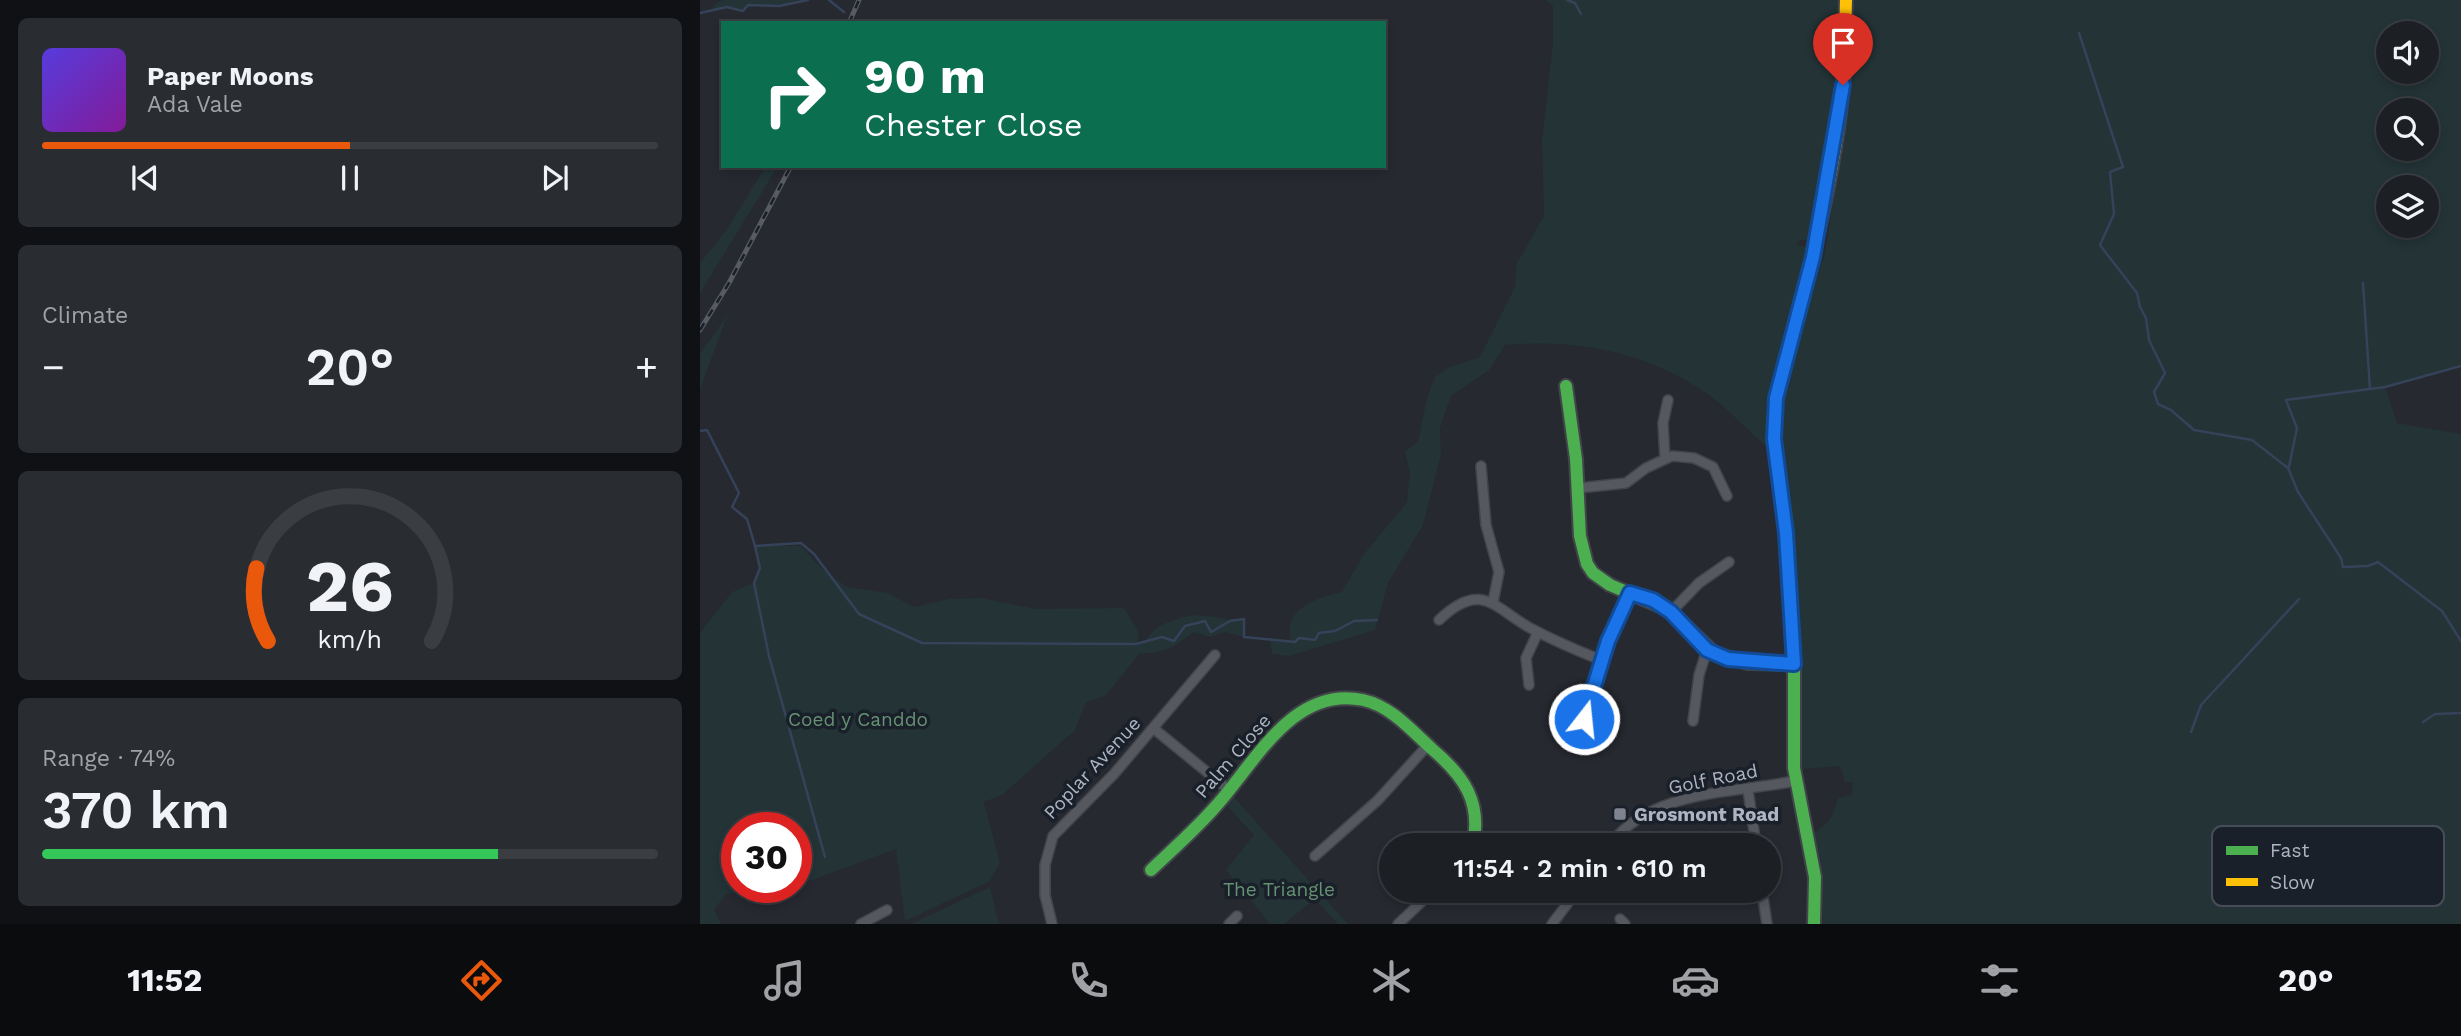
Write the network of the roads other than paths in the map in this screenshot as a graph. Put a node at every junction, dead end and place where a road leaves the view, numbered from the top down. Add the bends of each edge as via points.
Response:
1 (1846, 0) edge
2 (1566, 386) dead end
3 (1668, 400) dead end
4 (1665, 459) junction
5 (1481, 466) dead end
6 (1579, 488) junction
7 (1727, 496) dead end
8 (1729, 562) dead end
9 (1630, 593) junction
10 (1493, 602) junction
11 (1671, 612) junction
12 (1439, 620) dead end
13 (1538, 632) junction
14 (1707, 650) junction
15 (1215, 655) dead end
16 (1601, 660) junction
17 (1794, 664) junction
18 (1529, 685) dead end
19 (1693, 721) dead end
20 (1153, 727) junction
21 (1609, 729) dead end
22 (1428, 745) junction
23 (1795, 781) junction
24 (1229, 790) junction
25 (1748, 790) junction
26 (1475, 833) edge
27 (1622, 833) edge
28 (1754, 833) edge
29 (1315, 856) dead end
30 (1151, 870) dead end
31 (1420, 903) edge
32 (1568, 903) edge
33 (1764, 903) edge
34 (887, 910) dead end
35 (1237, 916) dead end
36 (861, 924) edge
37 (1052, 924) edge
38 (1229, 924) edge
39 (1398, 924) edge
40 (1552, 924) edge
41 (1767, 924) edge
42 (1814, 924) edge

1 - 17 street via 1843,85 1829,173 1813,257 1776,398 1774,439 1786,533
2 - 6 street via 1565,409
3 - 4 street via 1663,423
4 - 6 street via 1626,483
4 - 7 street via 1694,458 1713,467
5 - 10 street via 1486,525 1499,572
6 - 9 street via 1584,553 1592,572
8 - 11 street via 1699,583
9 - 11 street
9 - 16 street
10 - 12 street via 1478,599 1464,603
10 - 13 street
11 - 14 street
13 - 16 street
13 - 18 street via 1527,658
14 - 17 street via 1745,662
14 - 19 street
15 - 20 street, Poplar Avenue
16 - 21 street via 1584,719 1595,728
17 - 23 street
20 - 24 street
20 - 37 street, Poplar Avenue via 1052,836 1045,865
22 - 24 street, Palm Close via 1384,708 1362,699 1316,703 1267,743
22 - 26 street, Palm Close via 1461,773 1472,793
22 - 29 street via 1378,800
23 - 25 street, Golf Road
23 - 42 street via 1815,877
24 - 30 street, Palm Close
25 - 27 street, Golf Road via 1672,803 1637,818
25 - 28 street
31 - 39 street
32 - 40 street
33 - 41 street
34 - 36 street
35 - 38 street

